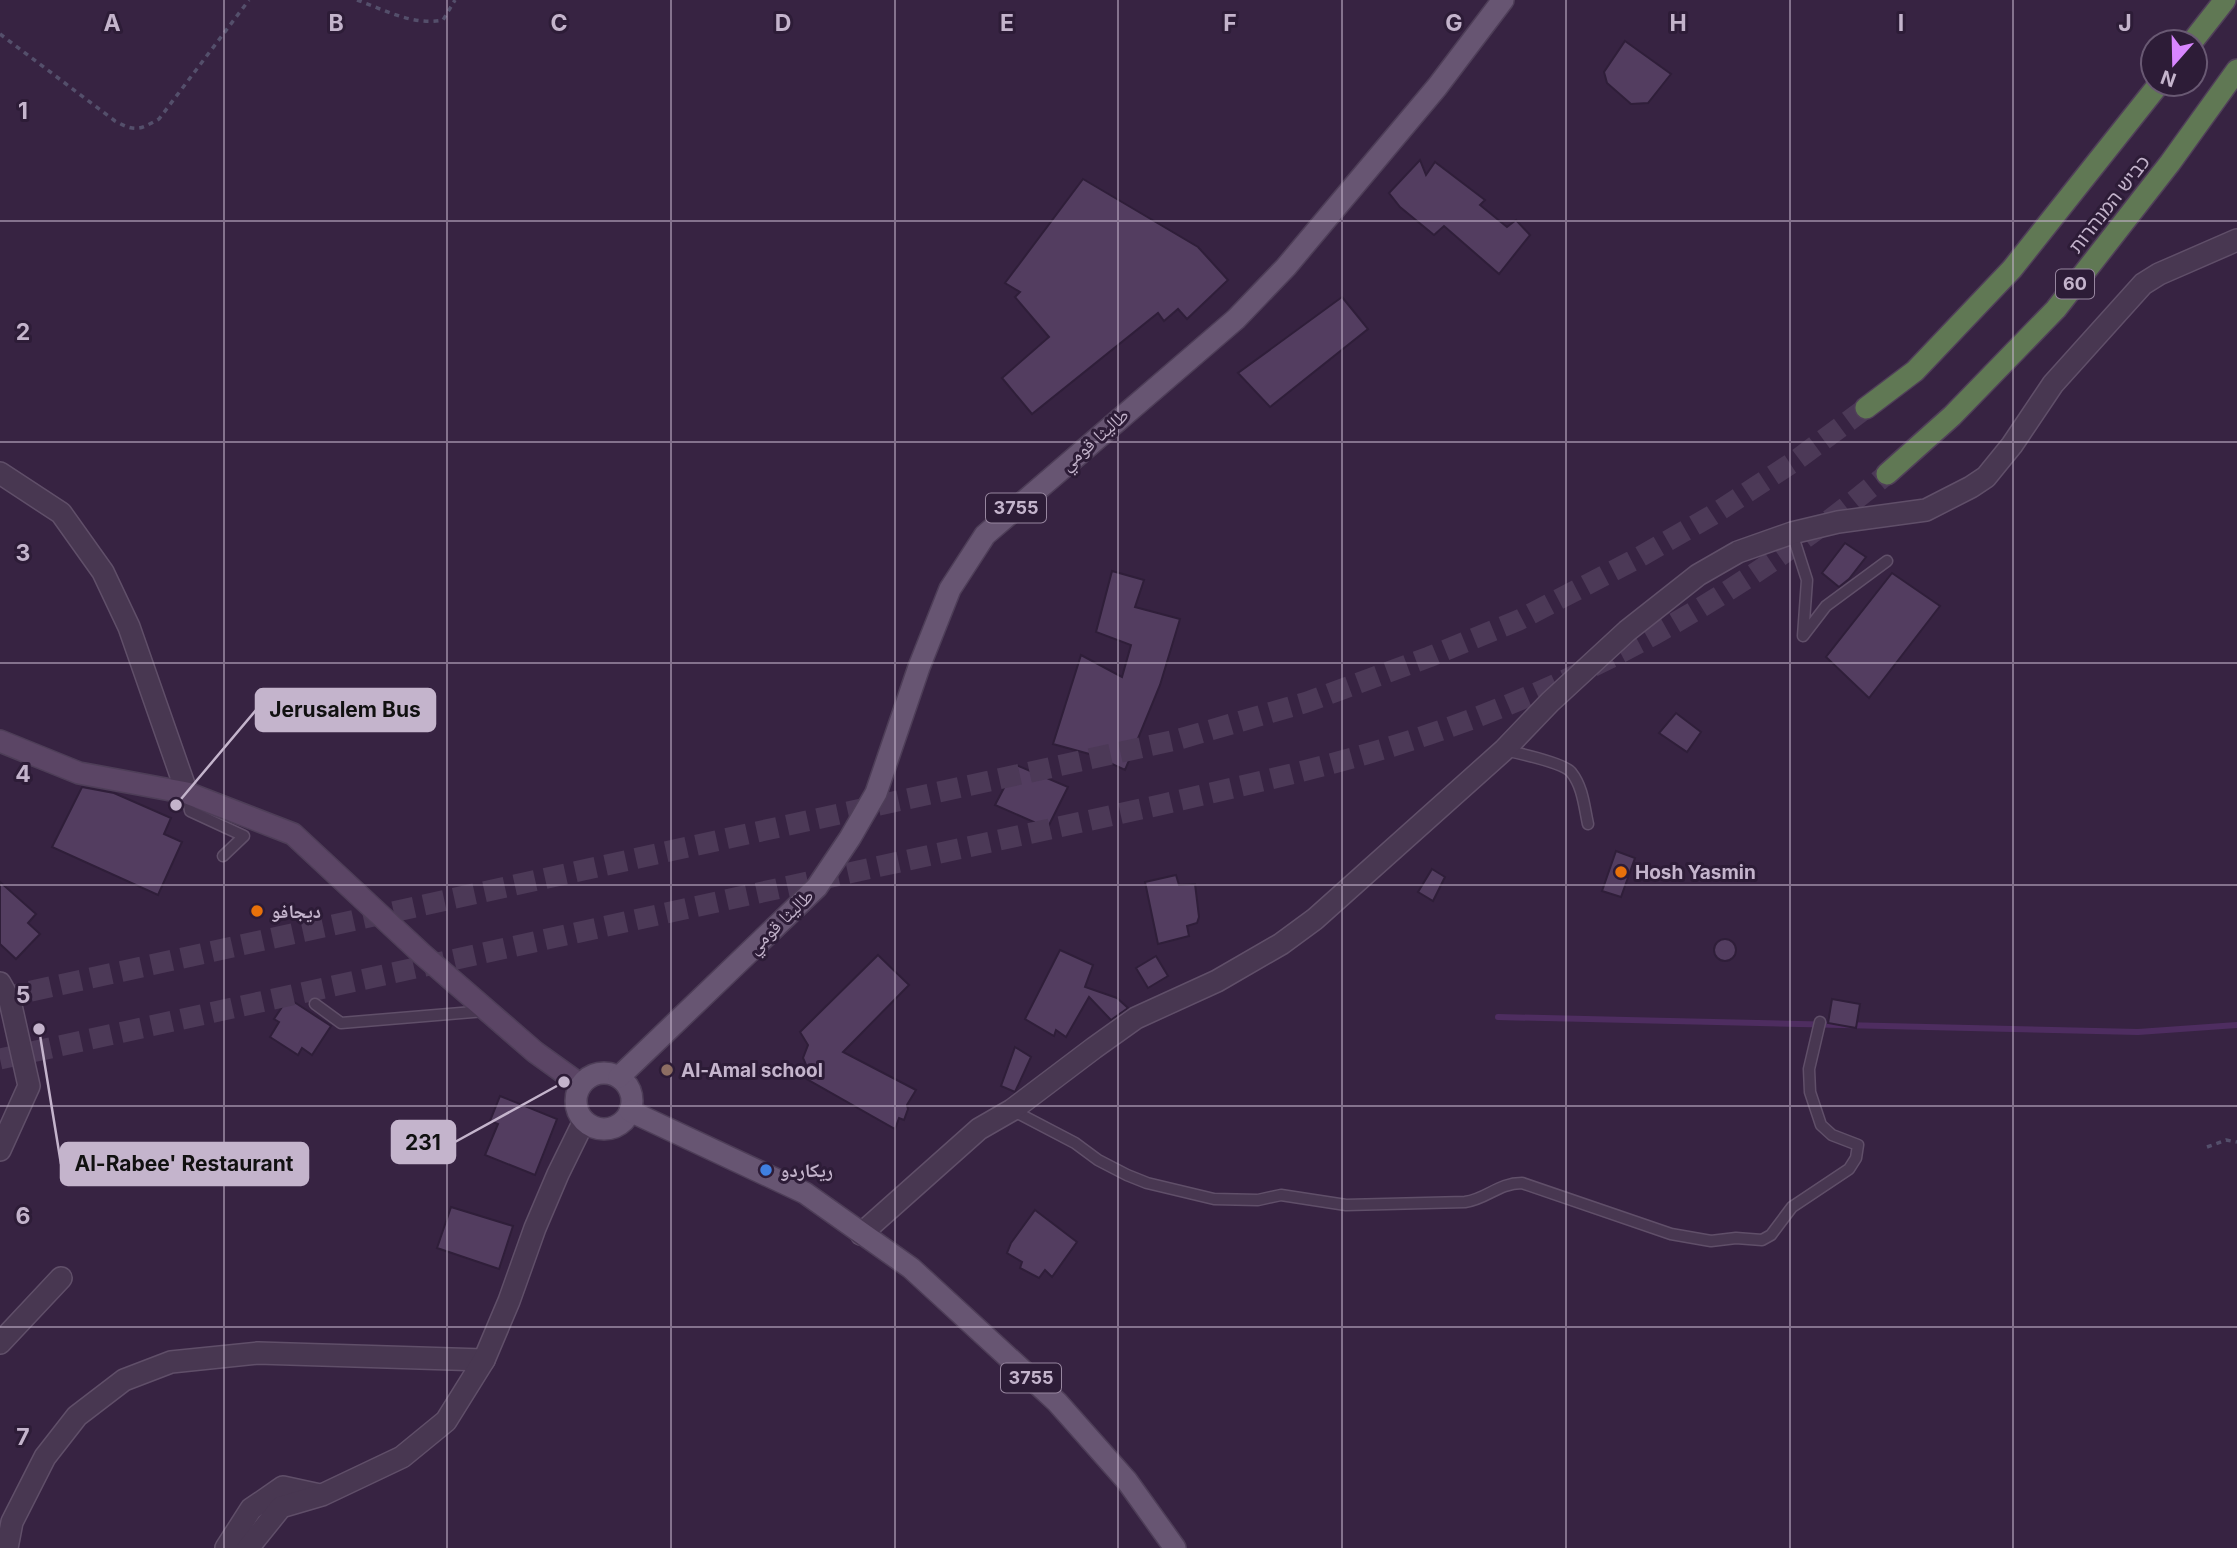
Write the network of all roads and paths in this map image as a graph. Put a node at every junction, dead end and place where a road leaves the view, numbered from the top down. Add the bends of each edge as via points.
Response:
1 (249, 0) edge
2 (358, 0) edge
3 (455, 0) edge
4 (1503, 0) edge
5 (2225, 0) edge
6 (2203, 28) edge
7 (0, 34) edge
8 (2237, 70) edge
9 (2148, 98) edge
10 (2237, 240) edge
11 (1866, 408) tunnel mouth
12 (0, 473) edge
13 (1887, 474) tunnel mouth
14 (1792, 533) junction
15 (1887, 561) dead end
16 (0, 741) edge
17 (1504, 750) junction
18 (187, 793) junction
19 (1588, 824) dead end
20 (223, 856) dead end
21 (0, 983) edge
22 (315, 1004) dead end
23 (488, 1011) junction
24 (1821, 1021) dead end
25 (619, 1077) junction
26 (581, 1084) junction
27 (1012, 1110) junction
28 (630, 1111) junction
29 (584, 1121) junction
30 (2237, 1142) edge
31 (2207, 1147) dead end
32 (0, 1150) edge
33 (861, 1234) junction
34 (61, 1278) dead end
35 (0, 1343) edge
36 (484, 1360) junction
37 (322, 1495) junction
38 (7, 1548) edge
39 (226, 1548) edge
40 (248, 1548) edge
41 (1175, 1548) edge

1 - 7 path via 159,119 130,130
2 - 3 path via 412,20 431,22 443,20
4 - 25 main road, طاليثا قومي / 3755 via 1352,190 1236,319 985,535 950,589 876,793 817,887
5 - 6 highway
8 - 13 highway, כביש המנהרות / 60 via 2056,309 1952,416
9 - 11 highway, כביש המנהרות via 2012,269 1915,371
10 - 14 street via 2143,284 2053,384 1986,477 1971,488 1926,510
12 - 18 street via 61,513 103,572 128,627
14 - 15 lane via 1807,580 1803,636 1826,606
14 - 17 street via 1738,552 1698,575 1627,632
16 - 18 street via 79,773
17 - 19 lane via 1570,770 1581,790
17 - 27 street via 1281,944 1217,981 1136,1018
18 - 20 lane via 190,811 244,836
18 - 23 street via 293,834
21 - 32 street via 10,1001 29,1086
22 - 23 lane via 341,1023
23 - 26 street
24 - 27 lane via 1809,1069 1810,1092 1821,1125 1832,1135 1858,1145 1856,1158 1839,1177 1792,1207 1762,1240 1711,1241 1671,1234 1522,1183 1509,1183 1465,1202 1346,1205 1281,1195 1258,1200 1214,1199 1127,1175
25 - 26 main road via 594,1074
25 - 28 main road via 631,1091
26 - 29 main road via 576,1107
27 - 33 street via 979,1129
28 - 29 main road via 623,1122 608,1129
28 - 33 main road, 3755 via 806,1193
29 - 36 street via 535,1227
30 - 31 path via 2227,1140
33 - 41 main road, 3755 via 911,1268 1057,1402 1127,1481
34 - 35 street
36 - 37 street via 446,1421 401,1457
36 - 38 street via 258,1353 171,1362 124,1380 77,1416 45,1457 12,1522
37 - 39 street via 283,1487 251,1509
37 - 40 street via 281,1507

